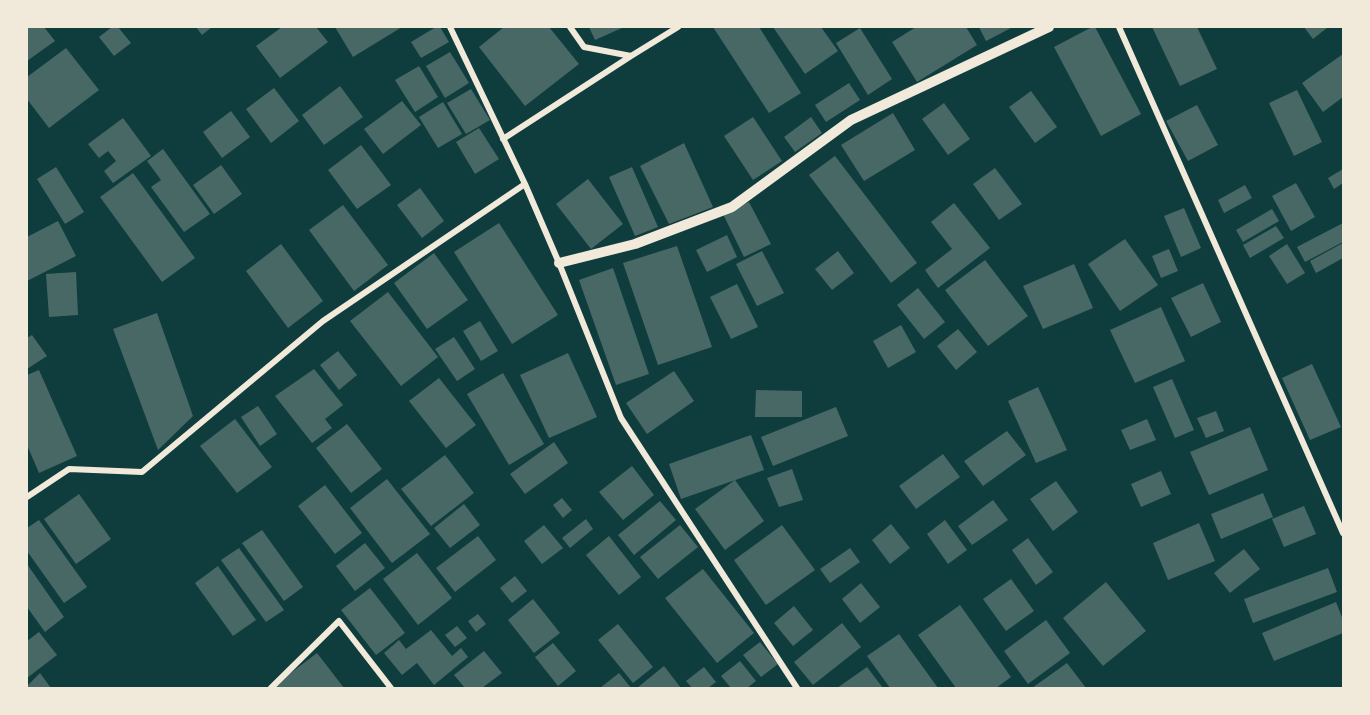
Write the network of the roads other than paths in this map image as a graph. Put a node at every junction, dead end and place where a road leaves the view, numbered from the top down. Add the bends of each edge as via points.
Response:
1 (450, 27) edge
2 (570, 27) edge
3 (678, 27) edge
4 (1048, 27) edge
5 (1119, 27) edge
6 (631, 56) junction
7 (503, 139) junction
8 (525, 184) junction
9 (560, 263) junction
10 (27, 497) edge
11 (1343, 533) edge
12 (271, 688) edge
13 (391, 688) edge
14 (797, 688) edge

1 - 7 street
2 - 6 street via 584,48
3 - 6 street
4 - 9 street via 851,120 732,207 635,244
5 - 11 street
6 - 7 street
7 - 8 street
8 - 9 street
8 - 10 street via 323,321 142,472 69,469
9 - 14 street via 621,418
12 - 13 street via 339,621

